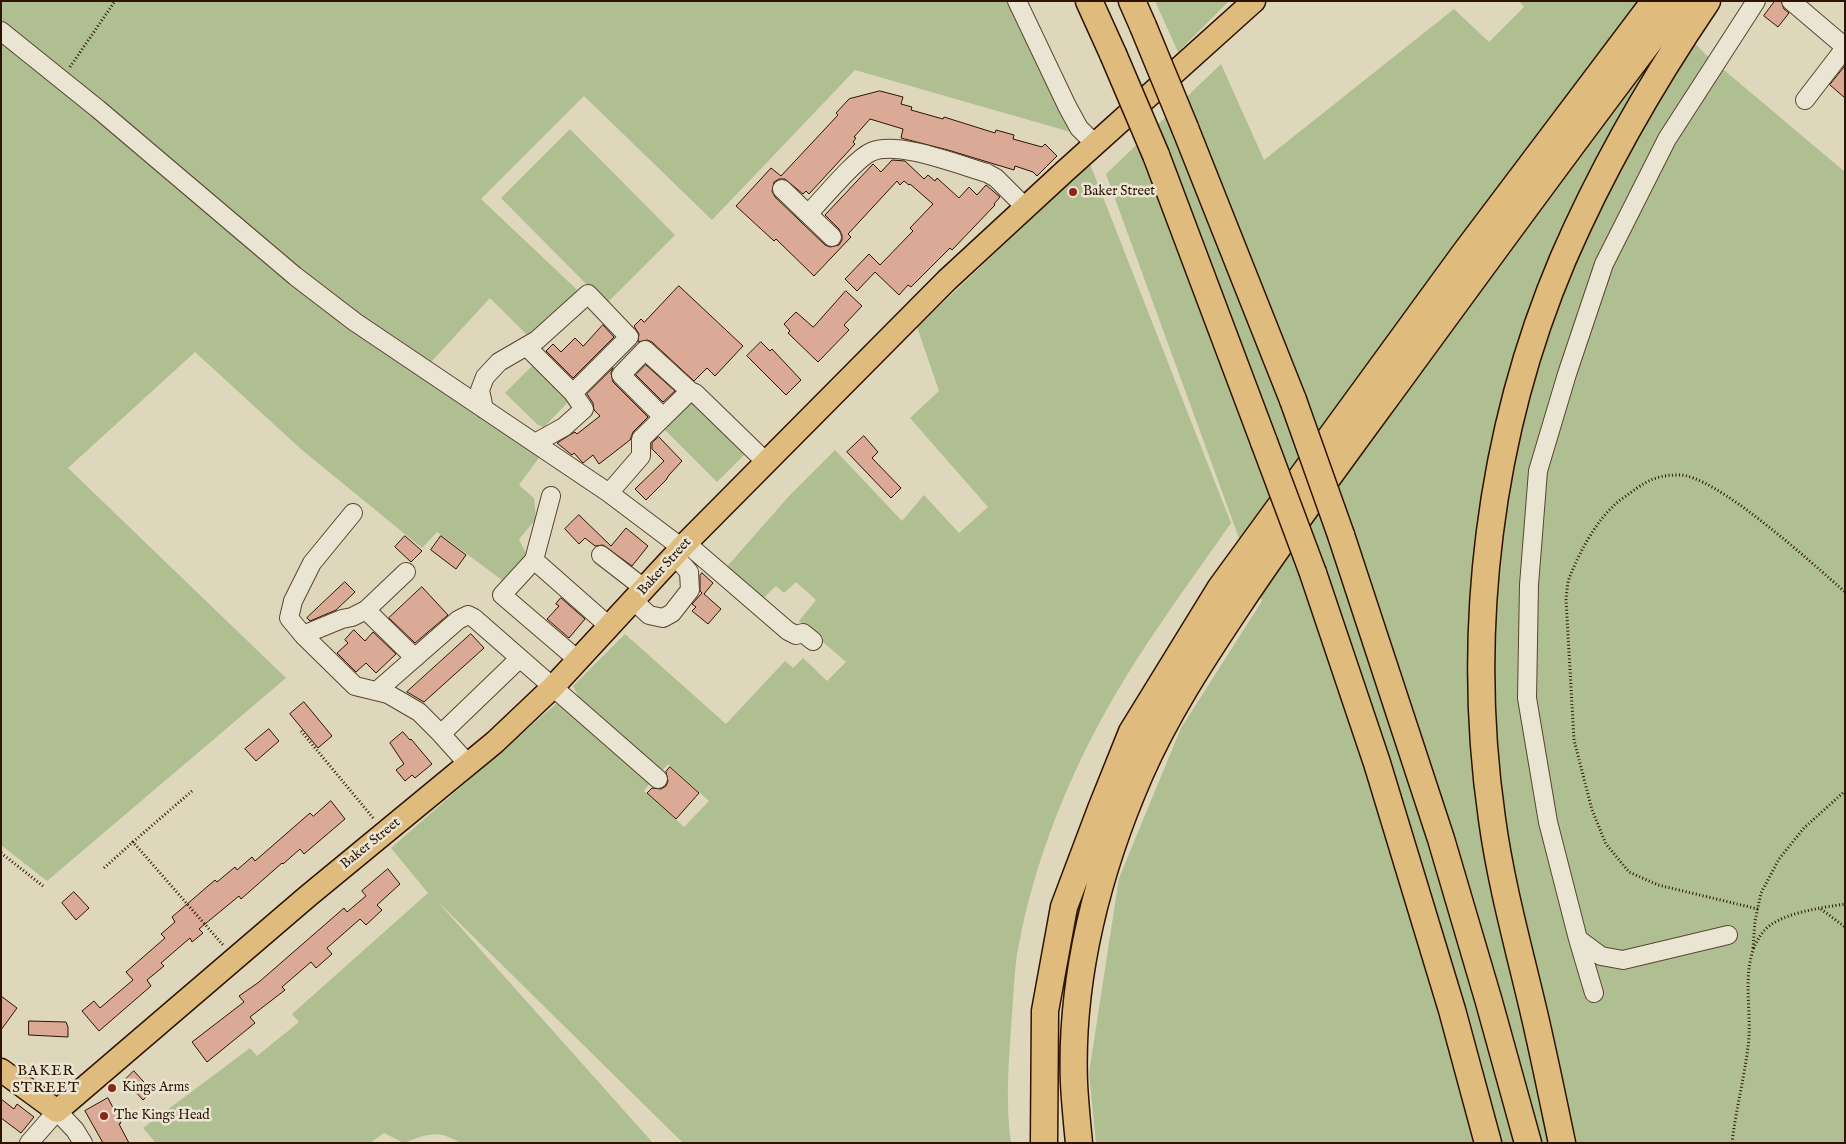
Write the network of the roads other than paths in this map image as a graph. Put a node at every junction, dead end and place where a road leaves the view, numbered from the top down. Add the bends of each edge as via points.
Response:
1 (1017, 1) edge
2 (1089, 1) edge
3 (1132, 1) edge
4 (1254, 1) edge
5 (1655, 1) edge
6 (1680, 1) edge
7 (1707, 1) edge
8 (1756, 1) edge
9 (1792, 1) edge
10 (1, 31) edge
11 (1845, 47) edge
12 (1805, 100) dead end
13 (1095, 144) junction
14 (782, 189) dead end
15 (1025, 207) junction
16 (808, 214) junction
17 (832, 237) dead end
18 (629, 337) junction
19 (527, 347) junction
20 (645, 350) junction
21 (690, 391) junction
22 (573, 393) junction
23 (484, 408) junction
24 (663, 417) junction
25 (535, 443) junction
26 (766, 462) junction
27 (609, 492) junction
28 (552, 496) dead end
29 (353, 514) dead end
30 (681, 549) junction
31 (601, 555) dead end
32 (534, 560) junction
33 (406, 572) dead end
34 (639, 595) junction
35 (366, 610) junction
36 (610, 627) junction
37 (303, 635) junction
38 (813, 641) dead end
39 (415, 658) junction
40 (520, 658) junction
41 (578, 660) junction
42 (553, 687) junction
43 (378, 690) junction
44 (441, 734) junction
45 (468, 764) junction
46 (658, 779) dead end
47 (1415, 886) junction
48 (1728, 935) dead end
49 (1578, 939) junction
50 (1594, 993) dead end
51 (1, 1070) edge
52 (58, 1111) junction
53 (29, 1143) edge
54 (84, 1143) edge
55 (1044, 1143) edge
56 (1079, 1143) edge
57 (1471, 1143) edge
58 (1488, 1143) edge
59 (1528, 1143) edge
60 (1562, 1143) edge

1 - 13 street via 1079,128
2 - 47 highway, bridge via 1156,155 1264,442 1377,763
3 - 59 highway, bridge via 1293,400 1341,535 1444,848
4 - 13 main road, Baker Street
5 - 55 highway via 1465,253 1220,589 1132,732 1064,907 1045,1011
6 - 56 highway via 1263,568 1210,647 1161,732 1141,772 1106,863 1087,939 1074,1049
7 - 60 highway via 1638,113 1583,215 1563,260 1517,395 1497,486 1490,538 1482,633 1486,770 1510,920
8 - 49 street via 1667,140 1604,264 1538,471 1529,585 1527,698 1548,822
9 - 11 street
10 - 23 street via 295,276 355,322
11 - 12 street
13 - 15 main road, Baker Street
14 - 16 street
15 - 16 street via 987,173 903,149 884,149 871,152 858,162
15 - 26 main road, Baker Street
16 - 17 street
18 - 19 street via 588,294
18 - 20 street via 634,336 644,344
18 - 22 street
19 - 22 street
19 - 23 street via 499,362 485,377 480,390
20 - 21 street
20 - 24 street via 621,375
21 - 24 street
21 - 26 street
22 - 25 street via 584,409 564,428
23 - 25 street
24 - 27 street via 641,439 641,456
25 - 27 street
26 - 30 main road, Baker Street
27 - 30 street
28 - 32 street
29 - 37 street via 312,563 293,601 289,618
30 - 34 main road, Baker Street
30 - 34 street via 689,572 690,590 672,613 663,618 649,615
30 - 38 street via 788,631 796,635 803,633
31 - 34 street
32 - 36 street
32 - 41 street via 502,595
33 - 35 street
34 - 36 main road, Baker Street
35 - 37 street
35 - 39 street
36 - 41 main road, Baker Street
37 - 43 street via 355,686
39 - 40 street via 468,615
39 - 43 street
40 - 42 street
40 - 44 street
41 - 42 main road, Baker Street
42 - 45 main road, Baker Street
42 - 46 street
43 - 44 street via 419,712
44 - 45 street
45 - 52 main road, Baker Street via 308,896
47 - 57 highway
47 - 58 highway
48 - 49 street via 1623,960 1601,956
49 - 50 street
51 - 52 main road
52 - 53 street
52 - 54 street

